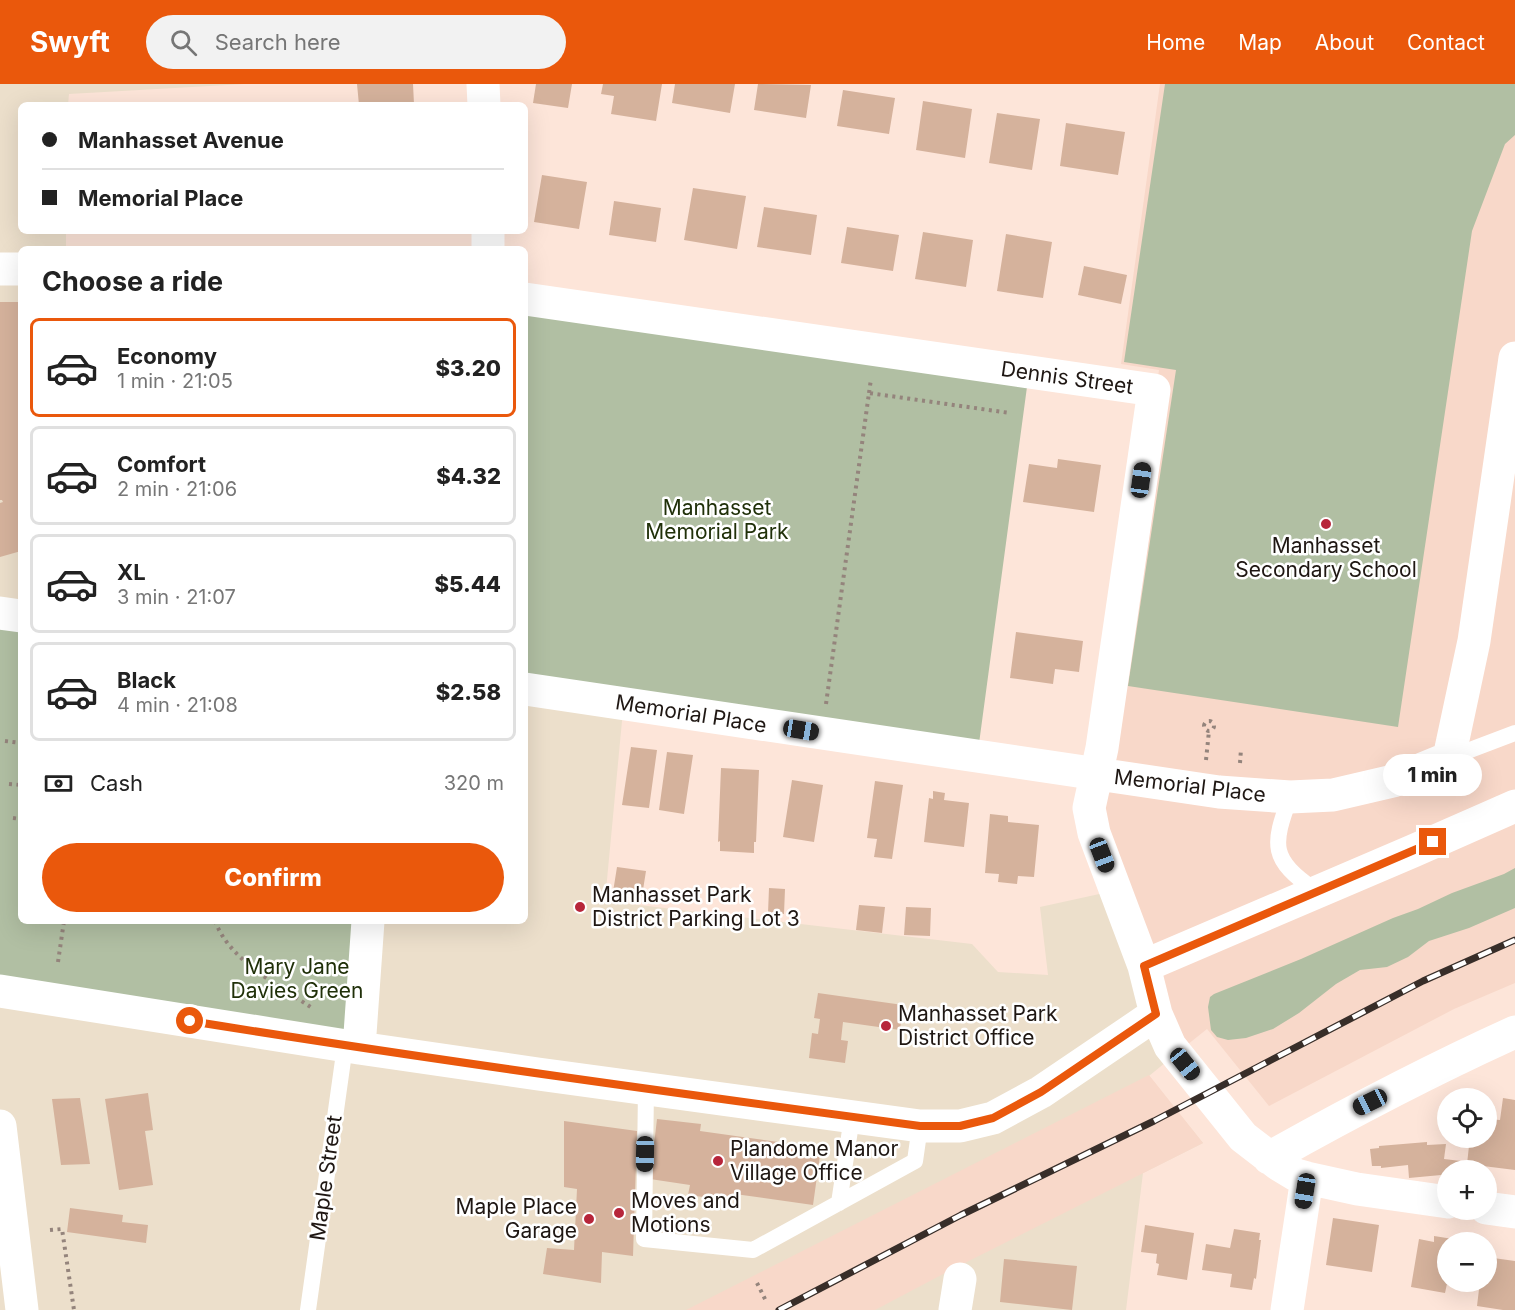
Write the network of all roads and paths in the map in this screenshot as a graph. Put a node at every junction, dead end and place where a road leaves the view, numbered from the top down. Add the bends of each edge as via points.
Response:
1 (483, 84) edge
2 (484, 102) edge
3 (0, 269) edge
4 (18, 269) edge
5 (528, 299) edge
6 (1515, 358) edge
7 (1010, 413) dead end
8 (0, 613) edge
9 (18, 616) edge
10 (528, 689) edge
11 (825, 714) dead end
12 (1209, 731) dead end
13 (1515, 733) edge
14 (5, 741) dead end
15 (18, 743) edge
16 (1241, 749) dead end
17 (1449, 758) junction
18 (1206, 761) dead end
19 (1240, 764) dead end
20 (1096, 775) junction
21 (9, 784) dead end
22 (18, 785) edge
23 (1290, 797) junction
24 (1515, 806) edge
25 (13, 818) dead end
26 (18, 819) edge
27 (1316, 891) junction
28 (64, 924) edge
29 (216, 924) edge
30 (368, 924) edge
31 (58, 962) dead end
32 (1144, 966) junction
33 (0, 991) edge
34 (315, 1010) dead end
35 (1143, 1023) junction
36 (1515, 1032) edge
37 (352, 1047) junction
38 (645, 1089) junction
39 (852, 1117) junction
40 (0, 1126) edge
41 (920, 1126) junction
42 (1269, 1158) junction
43 (3, 1178) edge
44 (1307, 1178) junction
45 (1437, 1200) edge
46 (839, 1203) junction
47 (1497, 1210) edge
48 (1515, 1212) edge
49 (50, 1230) dead end
50 (757, 1283) dead end
51 (14, 1294) edge
52 (767, 1303) dead end
53 (74, 1310) edge
54 (308, 1310) edge
55 (1287, 1310) edge

1 - 2 street
3 - 4 street
5 - 20 street, Dennis Street via 1154,390
6 - 17 street via 1474,641
7 - 11 path via 869,393
8 - 9 street
10 - 20 street, Memorial Place
12 - 18 path
13 - 17 lane
14 - 15 path
16 - 19 path
17 - 23 street, Memorial Place via 1393,781 1334,795
20 - 23 street, Memorial Place via 1219,792
20 - 32 street, Dennis Street via 1089,808 1094,833
21 - 22 path
23 - 27 lane via 1280,825 1278,852 1292,873
24 - 27 street
25 - 26 path
27 - 32 street
28 - 31 path
29 - 34 path via 253,970
30 - 37 street
32 - 35 street, Dennis Street
33 - 37 street
35 - 41 street via 1041,1092 993,1118 960,1126
35 - 42 street, Dennis Street via 1170,1046 1243,1137
36 - 42 street via 1349,1113
37 - 38 street
37 - 54 lane, Maple Street
38 - 39 street
38 - 46 lane via 644,1239 753,1250
39 - 41 street
39 - 46 lane
40 - 43 street
41 - 46 lane via 915,1161
42 - 44 street, Dennis Street
43 - 51 street
44 - 45 street, Dennis Street
44 - 55 street
47 - 48 street
49 - 53 path via 62,1229
50 - 52 path

